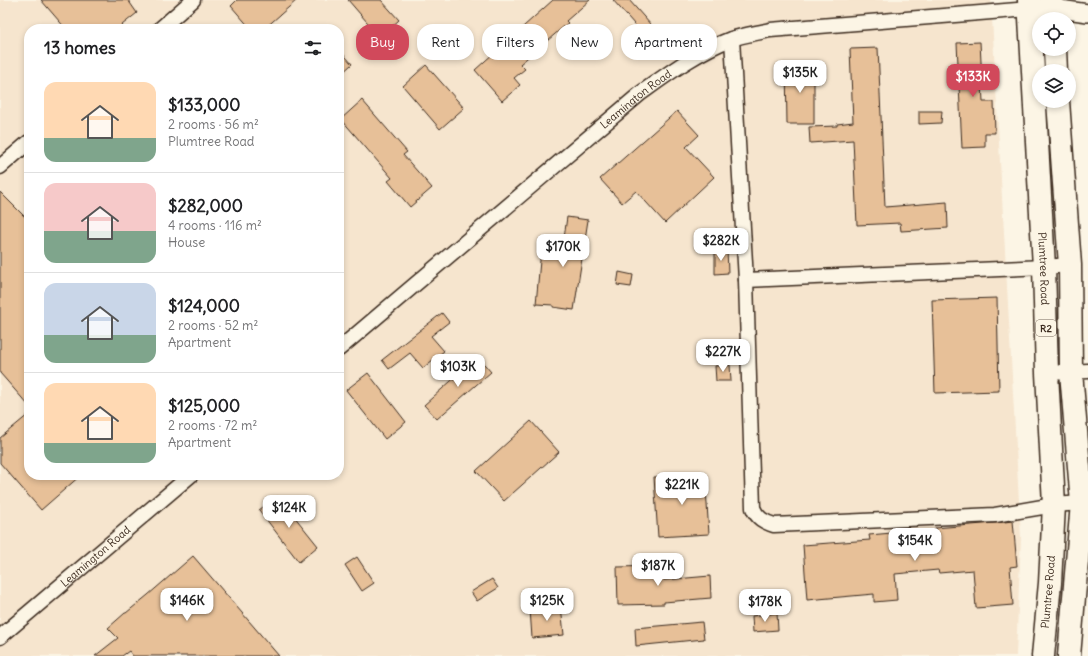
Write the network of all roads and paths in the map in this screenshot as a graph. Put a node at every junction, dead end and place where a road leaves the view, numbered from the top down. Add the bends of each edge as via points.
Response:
1 (193, 0) edge
2 (1029, 4) edge
3 (1052, 9) edge
4 (1088, 13) edge
5 (166, 24) edge
6 (732, 39) junction
7 (1059, 108) edge
8 (24, 146) edge
9 (0, 167) edge
10 (1070, 265) junction
11 (1044, 267) junction
12 (746, 280) junction
13 (344, 345) edge
14 (1080, 372) edge
15 (1047, 373) junction
16 (185, 480) edge
17 (1082, 503) junction
18 (1054, 505) junction
19 (0, 637) edge
20 (1043, 656) edge
21 (1069, 656) edge

1 - 5 street
2 - 3 street
2 - 6 street, Leamington Road via 770,30
2 - 11 highway, Plumtree Road / R2
3 - 4 street
6 - 12 street
6 - 13 street, Leamington Road via 696,55 641,93
7 - 10 highway, R2
8 - 9 street
10 - 11 street
10 - 14 highway, R2
11 - 12 street
11 - 15 highway, Plumtree Road / R2
12 - 18 street via 753,508 761,519 774,525 995,515
14 - 15 street
14 - 17 highway, R2
15 - 18 highway, Plumtree Road / R2
16 - 19 street, Leamington Road
17 - 18 street
17 - 21 highway, R2
18 - 20 highway, Plumtree Road / R2

